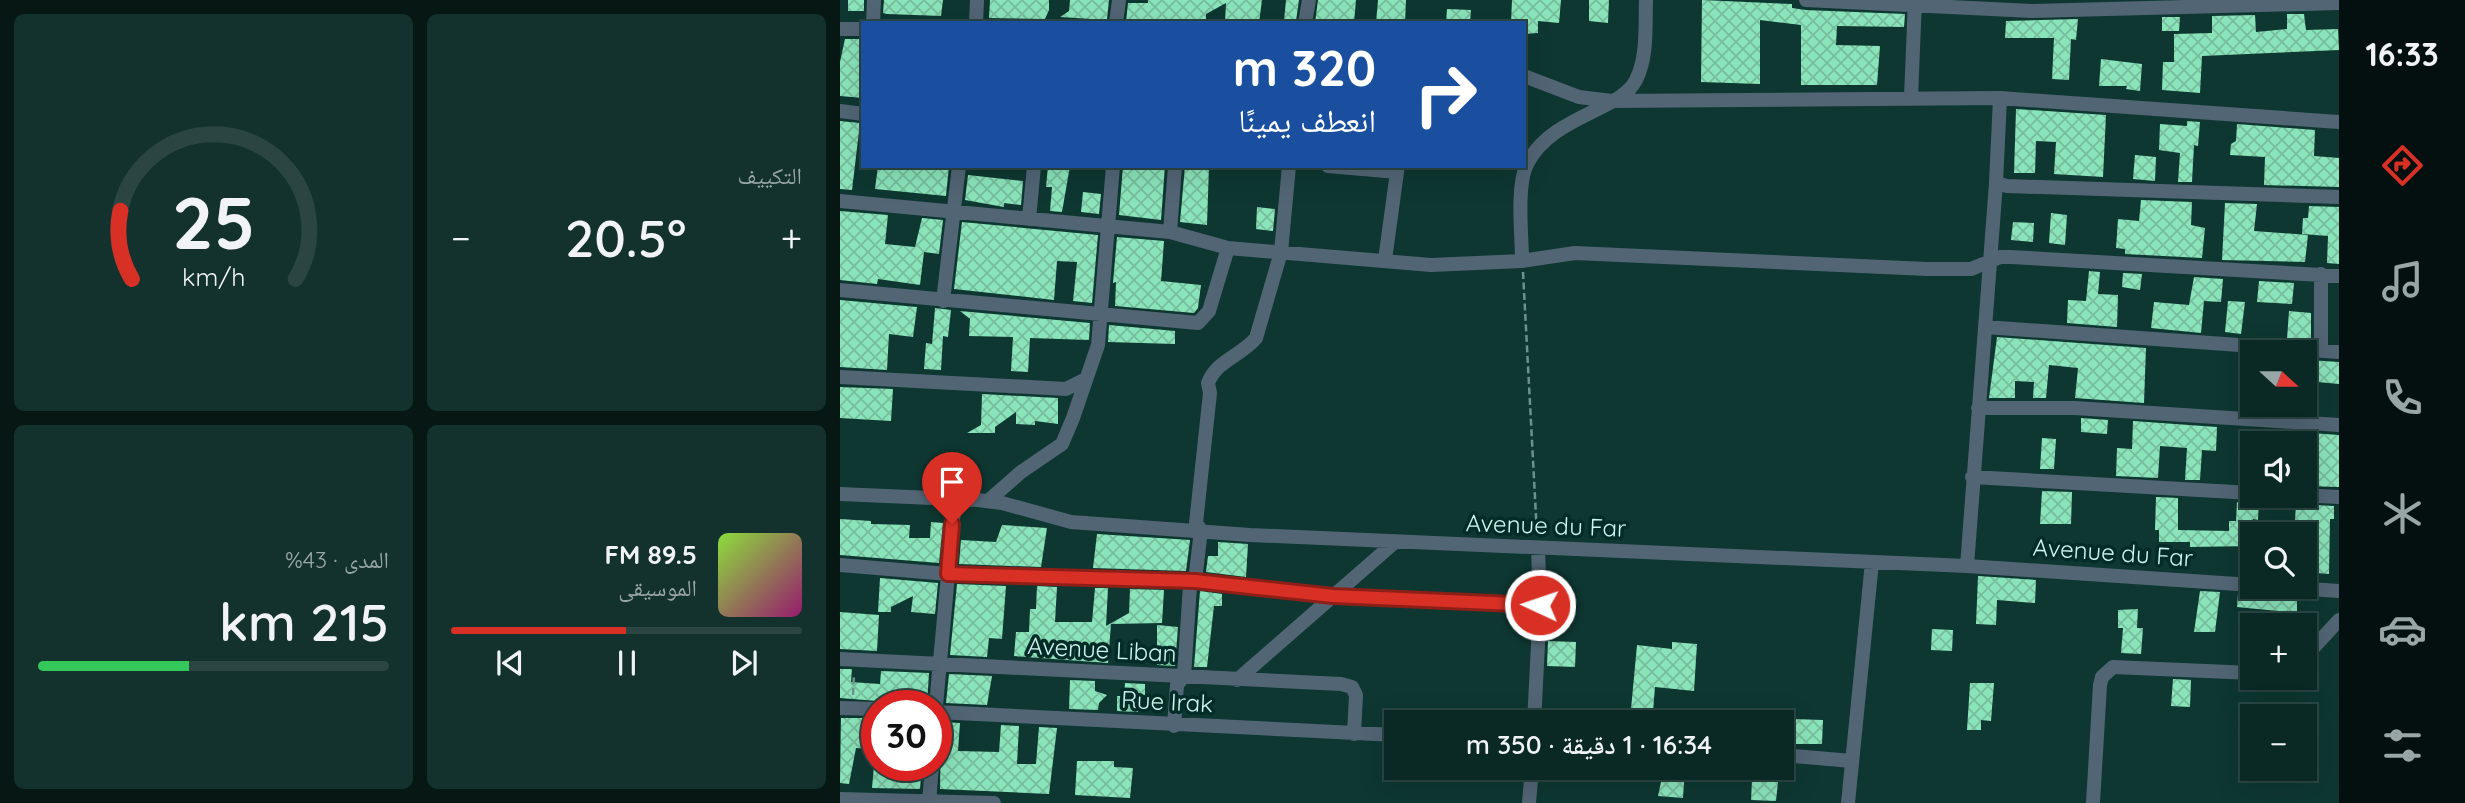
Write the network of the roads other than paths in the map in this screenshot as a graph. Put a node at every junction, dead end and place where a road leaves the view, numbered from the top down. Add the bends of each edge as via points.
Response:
1 (874, 0) edge
2 (978, 0) edge
3 (1119, 0) edge
4 (1309, 0) edge
5 (1646, 0) edge
6 (1806, 0) edge
7 (1915, 2) edge
8 (2339, 3) edge
9 (873, 21) edge
10 (976, 21) edge
11 (1116, 21) edge
12 (1306, 21) edge
13 (840, 29) edge
14 (861, 29) edge
15 (1526, 77) edge
16 (1911, 98) junction
17 (2000, 98) junction
18 (1612, 101) junction
19 (840, 111) edge
20 (861, 114) edge
21 (2339, 122) edge
22 (1526, 166) edge
23 (959, 168) edge
24 (1034, 168) edge
25 (1113, 168) edge
26 (1175, 168) edge
27 (1289, 168) edge
28 (1374, 168) edge
29 (1526, 168) edge
30 (1397, 169) edge
31 (1996, 183) junction
32 (2339, 197) edge
33 (840, 201) edge
34 (954, 211) junction
35 (1029, 219) junction
36 (1109, 226) junction
37 (1170, 232) junction
38 (1227, 248) junction
39 (1281, 252) junction
40 (1385, 260) junction
41 (1522, 261) junction
42 (1991, 263) junction
43 (2321, 274) junction
44 (2339, 276) edge
45 (840, 290) edge
46 (943, 301) junction
47 (1101, 315) junction
48 (1985, 327) junction
49 (2321, 350) junction
50 (2339, 352) edge
51 (840, 377) edge
52 (1084, 380) junction
53 (1978, 408) junction
54 (2339, 425) edge
55 (1972, 477) junction
56 (2240, 492) edge
57 (840, 495) edge
58 (2317, 496) edge
59 (2339, 498) edge
60 (955, 499) junction
61 (988, 501) junction
62 (1201, 530) junction
63 (1395, 542) junction
64 (1538, 548) junction
65 (1872, 562) junction
66 (840, 565) edge
67 (1967, 566) junction
68 (948, 574) junction
69 (1195, 581) junction
70 (2240, 584) edge
71 (2317, 589) edge
72 (2339, 591) edge
73 (1333, 596) junction
74 (1540, 605) junction
75 (2339, 620) edge
76 (2317, 644) edge
77 (840, 659) edge
78 (939, 664) junction
79 (2240, 672) edge
80 (1184, 676) junction
81 (1237, 680) junction
82 (937, 690) edge
83 (1535, 710) edge
84 (952, 713) edge
85 (1174, 726) junction
86 (1353, 734) junction
87 (1384, 735) edge
88 (1794, 756) edge
89 (1852, 761) junction
90 (1531, 780) edge
91 (931, 781) edge
92 (840, 799) edge
93 (929, 801) edge
94 (994, 803) edge
95 (1529, 803) edge
96 (1848, 803) edge
97 (2094, 803) edge

1 - 9 street
2 - 10 street
3 - 11 street
4 - 12 street
5 - 18 street via 1642,66 1633,87
6 - 7 street
7 - 8 street via 2032,11
7 - 16 street
13 - 14 street
15 - 18 street via 1579,97
16 - 17 street
16 - 18 street
17 - 21 street
17 - 31 street
18 - 22 street via 1556,131
19 - 20 street
23 - 34 street
24 - 35 street
25 - 36 street
26 - 37 street
27 - 39 street
28 - 30 street
29 - 41 street
30 - 40 street
31 - 32 street
31 - 42 street
33 - 34 street
34 - 35 street
34 - 46 street
35 - 36 street
36 - 37 street
36 - 47 street
37 - 38 street
38 - 39 street
38 - 47 street via 1209,311 1198,323
39 - 40 street
39 - 62 street via 1256,338 1219,365 1208,383 1196,523
40 - 41 street via 1431,265
41 - 42 street via 1575,253 1927,269
42 - 43 street via 2000,257 2070,258
42 - 48 street
43 - 44 street
43 - 49 street
45 - 46 street
46 - 47 street
47 - 52 street via 1098,345
48 - 49 street
48 - 53 street
49 - 50 street
51 - 52 street via 1066,389
52 - 61 street via 1062,444
53 - 54 street via 2075,408
53 - 55 street
55 - 56 street
55 - 67 street
57 - 60 street, Avenue du Far
58 - 59 street
60 - 61 street, Avenue du Far
60 - 68 street
61 - 62 street, Avenue du Far via 1071,522
62 - 63 street, Avenue du Far
62 - 69 street
63 - 64 street, Avenue du Far
63 - 73 street
64 - 65 street, Avenue du Far
64 - 74 street
65 - 67 street, Avenue du Far
65 - 89 street
66 - 68 street
67 - 70 street, Avenue du Far
68 - 69 street
68 - 78 street
69 - 73 street
69 - 80 street via 1190,586
71 - 72 street
73 - 74 street
73 - 81 street
74 - 83 street
75 - 76 street
77 - 78 street, Avenue Liban
78 - 80 street, Avenue Liban
78 - 82 street
79 - 97 street via 2113,667 2100,685
80 - 81 street, Avenue Liban
80 - 85 street via 1177,685
81 - 86 street, Avenue Liban via 1352,687 1356,695
84 - 85 street, Rue Irak
85 - 86 street, Rue Irak
86 - 87 street, Rue Irak
88 - 89 street
89 - 96 street
90 - 95 street
91 - 93 street
92 - 93 street
93 - 94 street

